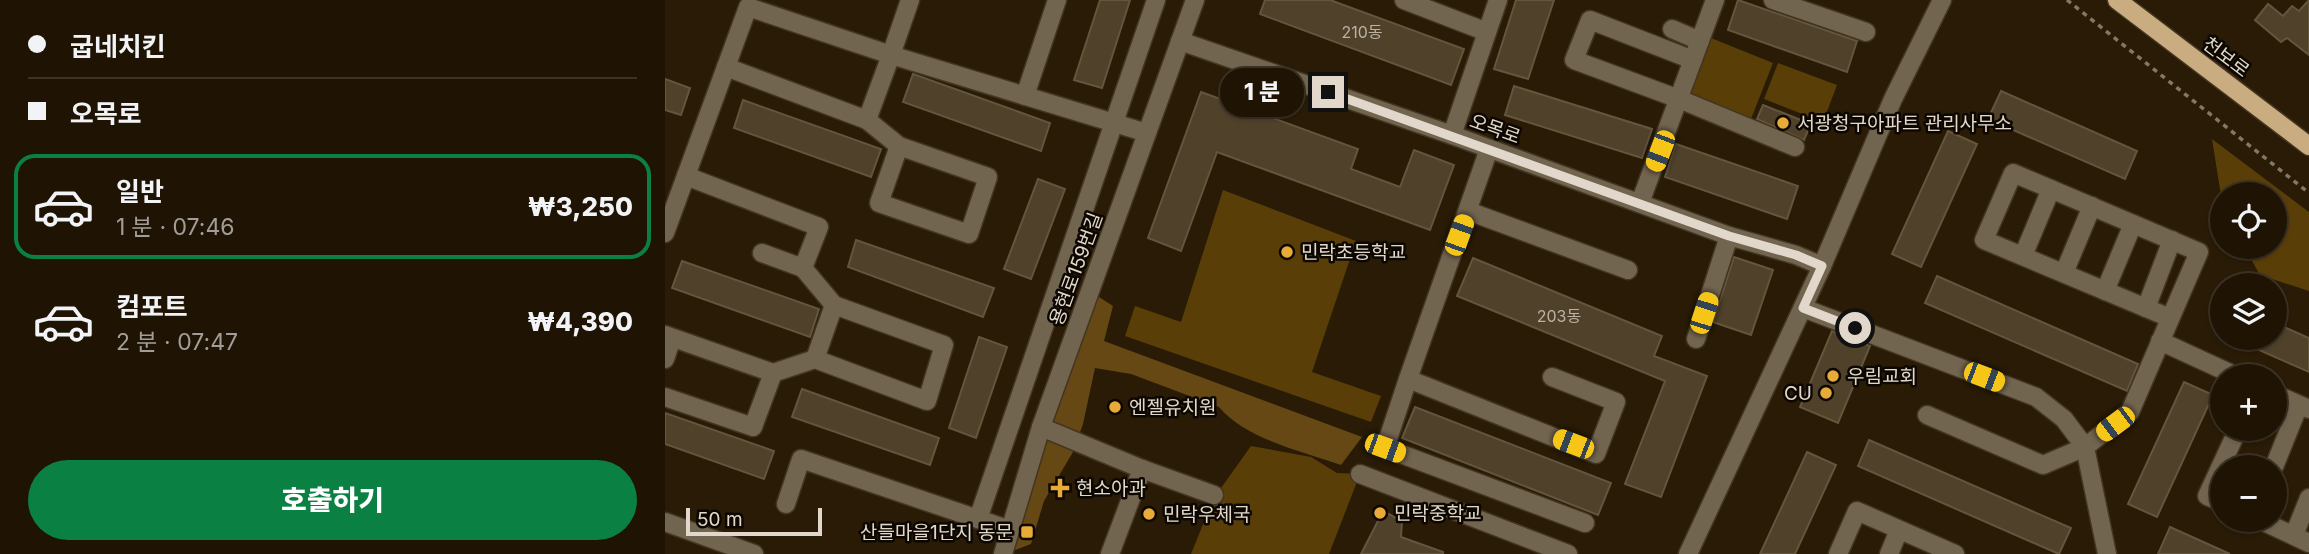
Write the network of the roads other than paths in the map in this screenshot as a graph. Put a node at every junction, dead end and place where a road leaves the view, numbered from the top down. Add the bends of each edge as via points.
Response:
1 (910, 0) edge
2 (1057, 0) edge
3 (1156, 0) edge
4 (1195, 0) edge
5 (1404, 0) edge
6 (1498, 0) edge
7 (1715, 0) edge
8 (1773, 0) edge
9 (1942, 0) edge
10 (2117, 0) edge
11 (1672, 29) dead end
12 (1487, 32) junction
13 (1866, 32) dead end
14 (1180, 41) junction
15 (1700, 41) junction
16 (891, 55) junction
17 (1693, 60) junction
18 (726, 67) junction
19 (1025, 96) junction
20 (1679, 99) junction
21 (867, 120) junction
22 (1114, 124) junction
23 (1147, 133) junction
24 (1452, 135) junction
25 (898, 146) junction
26 (2309, 146) edge
27 (1795, 147) dead end
28 (1489, 149) junction
29 (686, 176) junction
30 (2051, 188) junction
31 (671, 197) edge
32 (1640, 203) junction
33 (2092, 206) junction
34 (1468, 211) junction
35 (2133, 223) junction
36 (665, 233) edge
37 (1729, 236) junction
38 (2172, 240) junction
39 (762, 253) dead end
40 (2023, 256) junction
41 (1822, 266) junction
42 (803, 268) junction
43 (1627, 270) dead end
44 (2064, 274) junction
45 (2105, 291) junction
46 (834, 305) junction
47 (1803, 308) junction
48 (2146, 309) junction
49 (2170, 318) junction
50 (669, 336) edge
51 (1696, 339) dead end
52 (2160, 341) junction
53 (665, 359) edge
54 (815, 359) junction
55 (2210, 364) edge
56 (773, 373) junction
57 (1552, 377) dead end
58 (1408, 379) junction
59 (665, 397) edge
60 (2287, 399) edge
61 (2304, 407) edge
62 (1927, 415) dead end
63 (1041, 427) junction
64 (2085, 447) junction
65 (2280, 455) edge
66 (1142, 470) junction
67 (1360, 474) dead end
68 (1214, 495) dead end
69 (2309, 498) edge
70 (786, 503) dead end
71 (978, 519) junction
72 (665, 522) edge
73 (1584, 523) dead end
74 (1010, 530) junction
75 (1899, 530) junction
76 (2301, 539) edge
77 (711, 547) edge
78 (1944, 552) edge
79 (754, 554) edge
80 (1003, 554) edge
81 (1110, 554) edge
82 (1568, 554) edge
83 (1688, 554) edge
84 (1838, 554) edge
85 (1889, 554) edge
86 (2107, 554) edge

1 - 16 street
2 - 19 street
3 - 22 street
4 - 14 street, 용현로159번길
5 - 12 street
6 - 12 street
7 - 15 street
8 - 13 street
9 - 41 street via 1893,99
10 - 26 main road, 천보로
11 - 15 street
12 - 24 street
14 - 23 street, 용현로159번길
14 - 24 street, 오목로
15 - 17 street
16 - 18 street via 748,7
16 - 19 street
16 - 21 street
17 - 20 street
17 - 20 street via 1590,20 1574,60
18 - 21 street
18 - 29 street
19 - 22 street
20 - 27 street
20 - 32 street
21 - 25 street
22 - 23 street
22 - 71 street
23 - 63 street, 용현로159번길
24 - 28 street, 오목로
25 - 25 street via 879,203 969,234 988,177
28 - 32 street, 오목로
28 - 34 street
29 - 31 street
29 - 42 street via 819,227
30 - 33 street
30 - 40 street
30 - 40 street via 2013,173 1989,228 1985,240
31 - 36 street
32 - 37 street, 오목로
33 - 35 street
33 - 44 street
34 - 43 street
34 - 58 street
35 - 38 street
35 - 45 street
37 - 41 street, 오목로
37 - 51 street
38 - 48 street
38 - 49 street via 2199,252
39 - 42 street
40 - 44 street
41 - 47 street
42 - 46 street
44 - 45 street
45 - 48 street
46 - 54 street
46 - 54 street via 944,345 927,401
47 - 64 street via 2036,397 2064,419
47 - 83 street
48 - 49 street
49 - 52 street
50 - 53 street
50 - 56 street
52 - 55 street
52 - 64 street via 2130,412
54 - 56 street
56 - 59 street via 753,427
57 - 58 street via 1616,402 1596,454
58 - 73 street via 1385,448
60 - 61 street
61 - 65 street
62 - 64 street via 2043,465
63 - 66 street
63 - 74 street, 용현로159번길
64 - 86 street
66 - 68 street
66 - 81 street
67 - 82 street
69 - 76 street
70 - 71 street via 801,459
71 - 74 street
72 - 77 street
74 - 80 street, 용현로159번길
75 - 78 street
75 - 84 street via 1857,511
75 - 85 street
77 - 79 street

